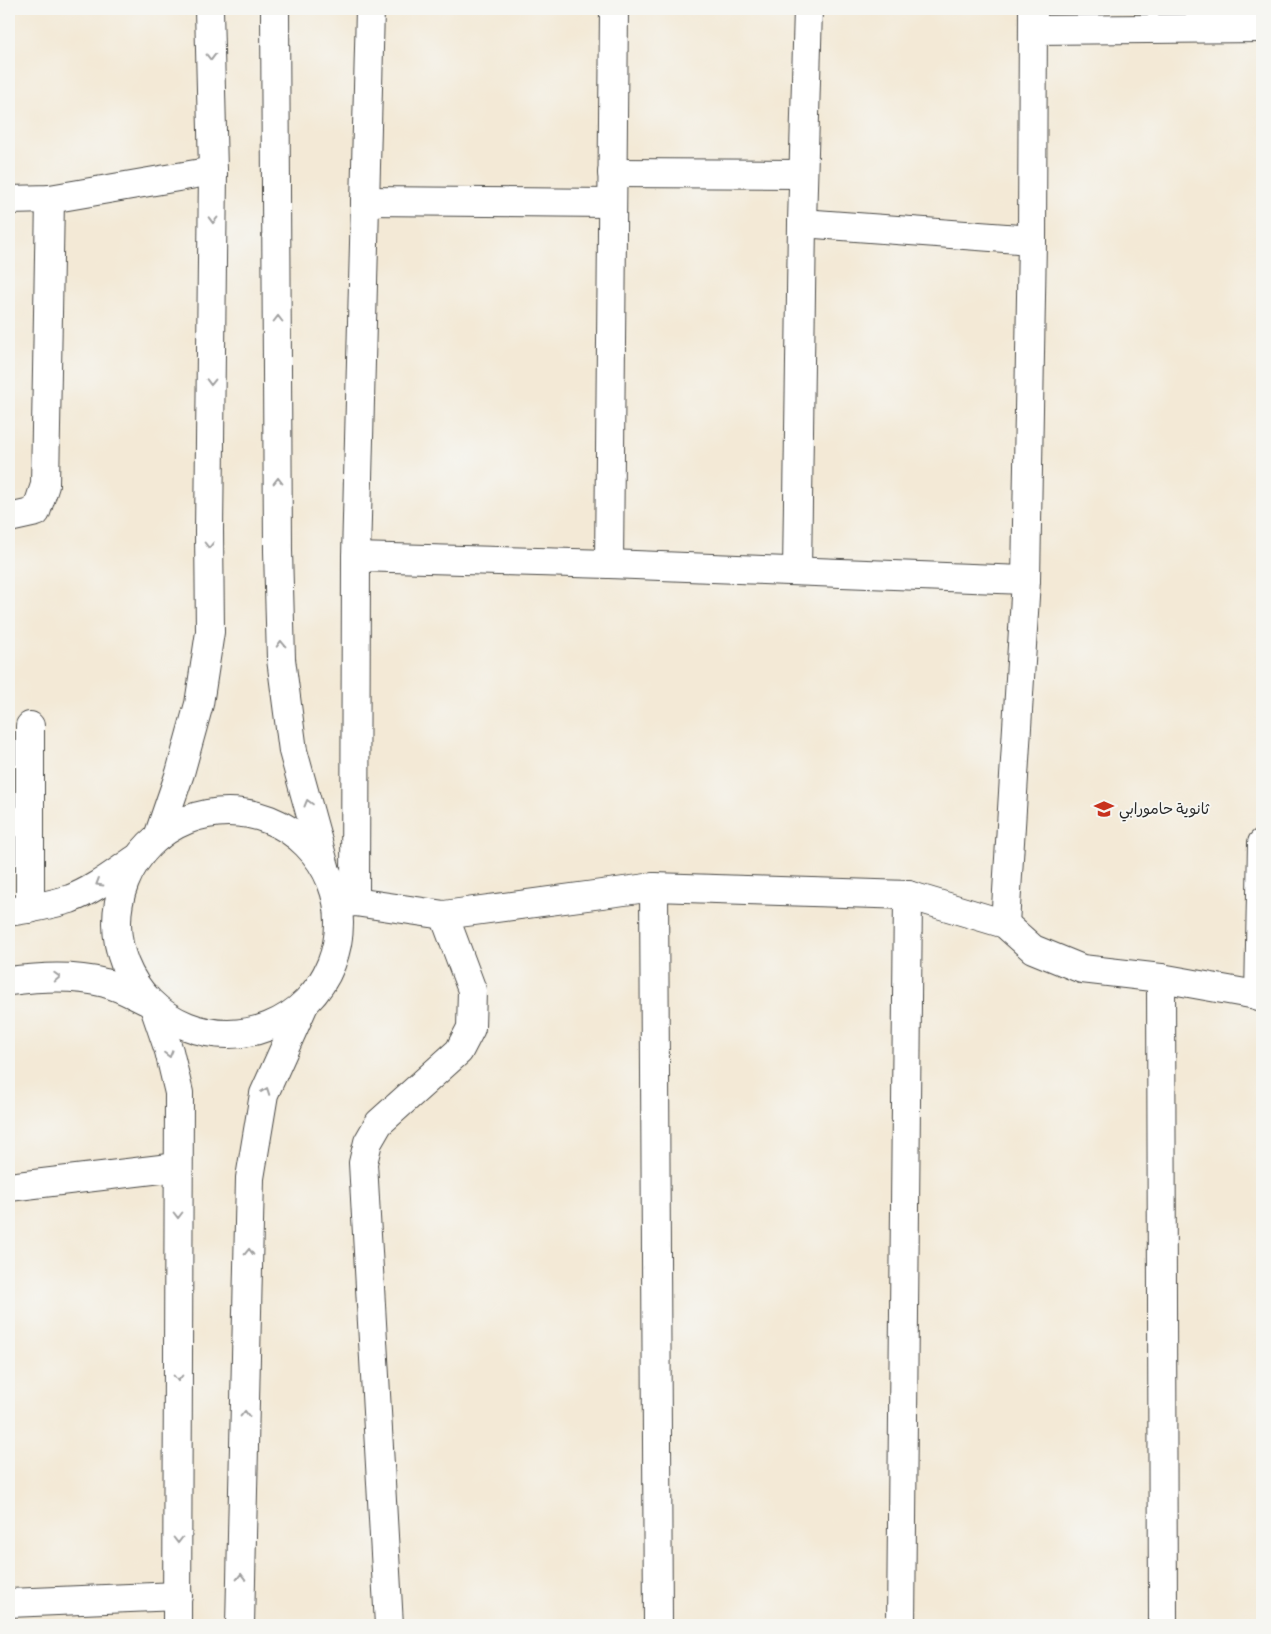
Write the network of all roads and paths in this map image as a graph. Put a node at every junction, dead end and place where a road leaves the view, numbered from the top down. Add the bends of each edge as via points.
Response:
1 (210, 9) edge
2 (275, 9) edge
3 (370, 9) edge
4 (614, 9) edge
5 (808, 9) edge
6 (1261, 9) edge
7 (1033, 19) edge
8 (1262, 28) edge
9 (213, 170) junction
10 (612, 173) junction
11 (803, 174) junction
12 (50, 199) junction
13 (9, 200) edge
14 (365, 201) junction
15 (612, 203) junction
16 (802, 223) junction
17 (1032, 240) junction
18 (9, 518) edge
19 (356, 557) junction
20 (609, 564) junction
21 (797, 571) junction
22 (1026, 580) junction
23 (30, 726) dead end
24 (1262, 843) edge
25 (149, 847) junction
26 (325, 867) junction
27 (654, 887) junction
28 (908, 895) junction
29 (346, 903) junction
30 (19, 911) edge
31 (444, 914) junction
32 (1005, 924) junction
33 (1161, 978) junction
34 (9, 982) edge
35 (1261, 996) edge
36 (151, 1004) junction
37 (304, 1005) junction
38 (178, 1167) junction
39 (9, 1186) edge
40 (178, 1596) junction
41 (9, 1603) edge
42 (177, 1625) edge
43 (240, 1625) edge
44 (389, 1625) edge
45 (658, 1625) edge
46 (901, 1625) edge
47 (1162, 1625) edge

1 -> 9 street
26 -> 2 street via 293,751 281,659
3 - 14 street
4 - 10 street
5 - 11 street
6 - 8 street
7 - 8 street
7 - 17 street
9 - 12 street
9 -> 25 street via 210,632 199,704 180,773
10 - 11 street
10 - 15 street
11 - 16 street
12 - 13 street
12 - 18 street via 44,485 36,512
14 - 15 street
14 - 19 street
15 - 20 street
16 - 17 street
16 - 21 street
17 - 22 street
19 - 20 street
19 - 29 street
20 - 21 street
21 - 22 street
22 - 32 street
23 - 30 street
24 - 35 street
25 - 26 street via 191,818 229,812 267,818 300,838
25 -> 30 street via 97,885 70,898
25 - 36 street via 122,891 117,930 126,968
26 - 29 street
27 - 28 street
27 - 31 street
27 - 45 street
28 - 32 street
28 - 46 street
29 - 31 street
29 - 37 street via 327,976
31 - 44 street via 472,990 471,1028 458,1051 379,1123 368,1142 363,1163
32 - 33 street via 1033,949 1082,969
33 - 35 street
33 - 47 street
34 -> 36 street via 72,977 106,983
36 - 37 street via 189,1028 229,1036 270,1027
36 -> 38 street via 169,1051 179,1093
43 -> 37 street via 250,1178 264,1094
38 - 39 street
38 -> 40 street
40 - 41 street
40 - 42 street

